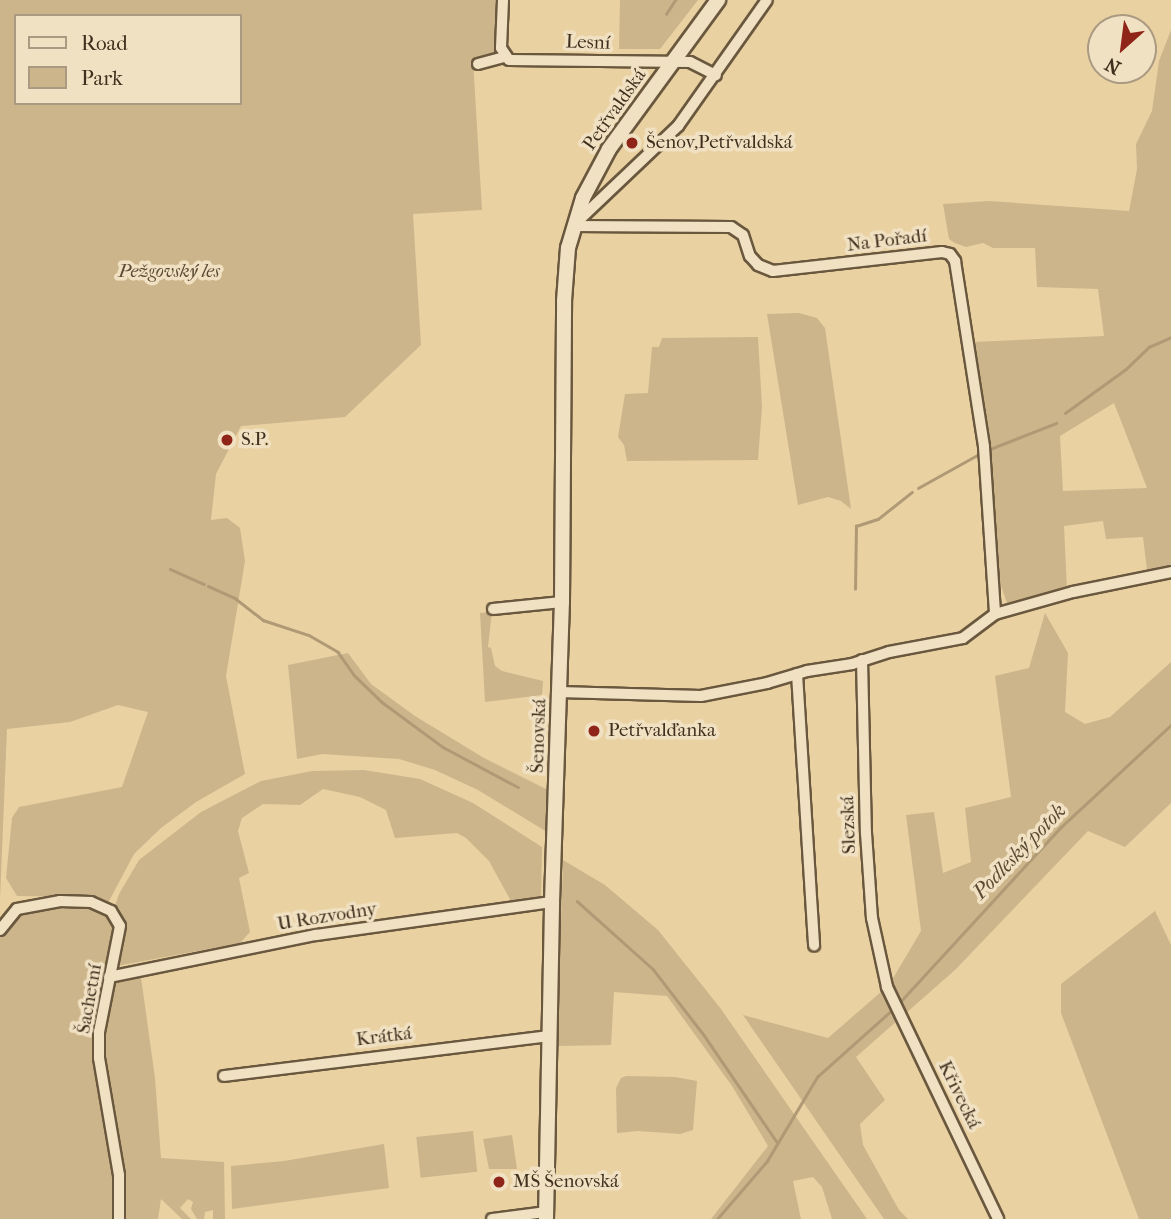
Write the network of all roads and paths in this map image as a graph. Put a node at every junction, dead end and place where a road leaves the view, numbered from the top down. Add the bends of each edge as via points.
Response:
1 (503, 0) edge
2 (718, 0) edge
3 (767, 0) edge
4 (505, 57) junction
5 (478, 64) dead end
6 (671, 64) junction
7 (716, 75) junction
8 (573, 226) junction
9 (567, 254) joint
10 (1171, 572) edge
11 (562, 602) junction
12 (493, 609) dead end
13 (995, 614) junction
14 (862, 660) junction
15 (797, 674) junction
16 (559, 692) junction
17 (552, 902) junction
18 (0, 930) edge
19 (814, 945) dead end
20 (109, 977) junction
21 (887, 988) joint
22 (549, 1035) junction
23 (224, 1076) dead end
24 (546, 1215) edge
25 (119, 1219) edge
26 (492, 1219) edge
27 (998, 1219) edge

1 - 4 street via 500,38
2 - 6 main road, Petřvaldská
3 - 7 street
4 - 5 street, Lesní
4 - 6 street, Lesní
6 - 7 street, Lesní via 690,62
6 - 8 main road, Petřvaldská via 610,149
7 - 8 street via 678,126
8 - 9 main road, Petřvaldská
8 - 13 street, Na Pořadí via 731,228 743,236 758,265 773,271 950,254 955,261 984,447
9 - 11 main road, Šenovská
10 - 13 street
11 - 12 street
11 - 16 main road, Šenovská
13 - 14 street via 963,638
14 - 15 street
14 - 21 street, Slezská via 872,918
15 - 16 street via 701,696
15 - 19 street
16 - 17 main road, Šenovská
17 - 20 street, U Rozvodny via 316,935
17 - 22 main road, Šenovská
18 - 20 street, Šachetní via 17,909 60,901 91,902 111,911 120,926
20 - 25 street, Šachetní via 99,1058 119,1175
21 - 27 street, Křivecká
22 - 23 street, Krátká
22 - 24 main road, Šenovská
24 - 26 street

